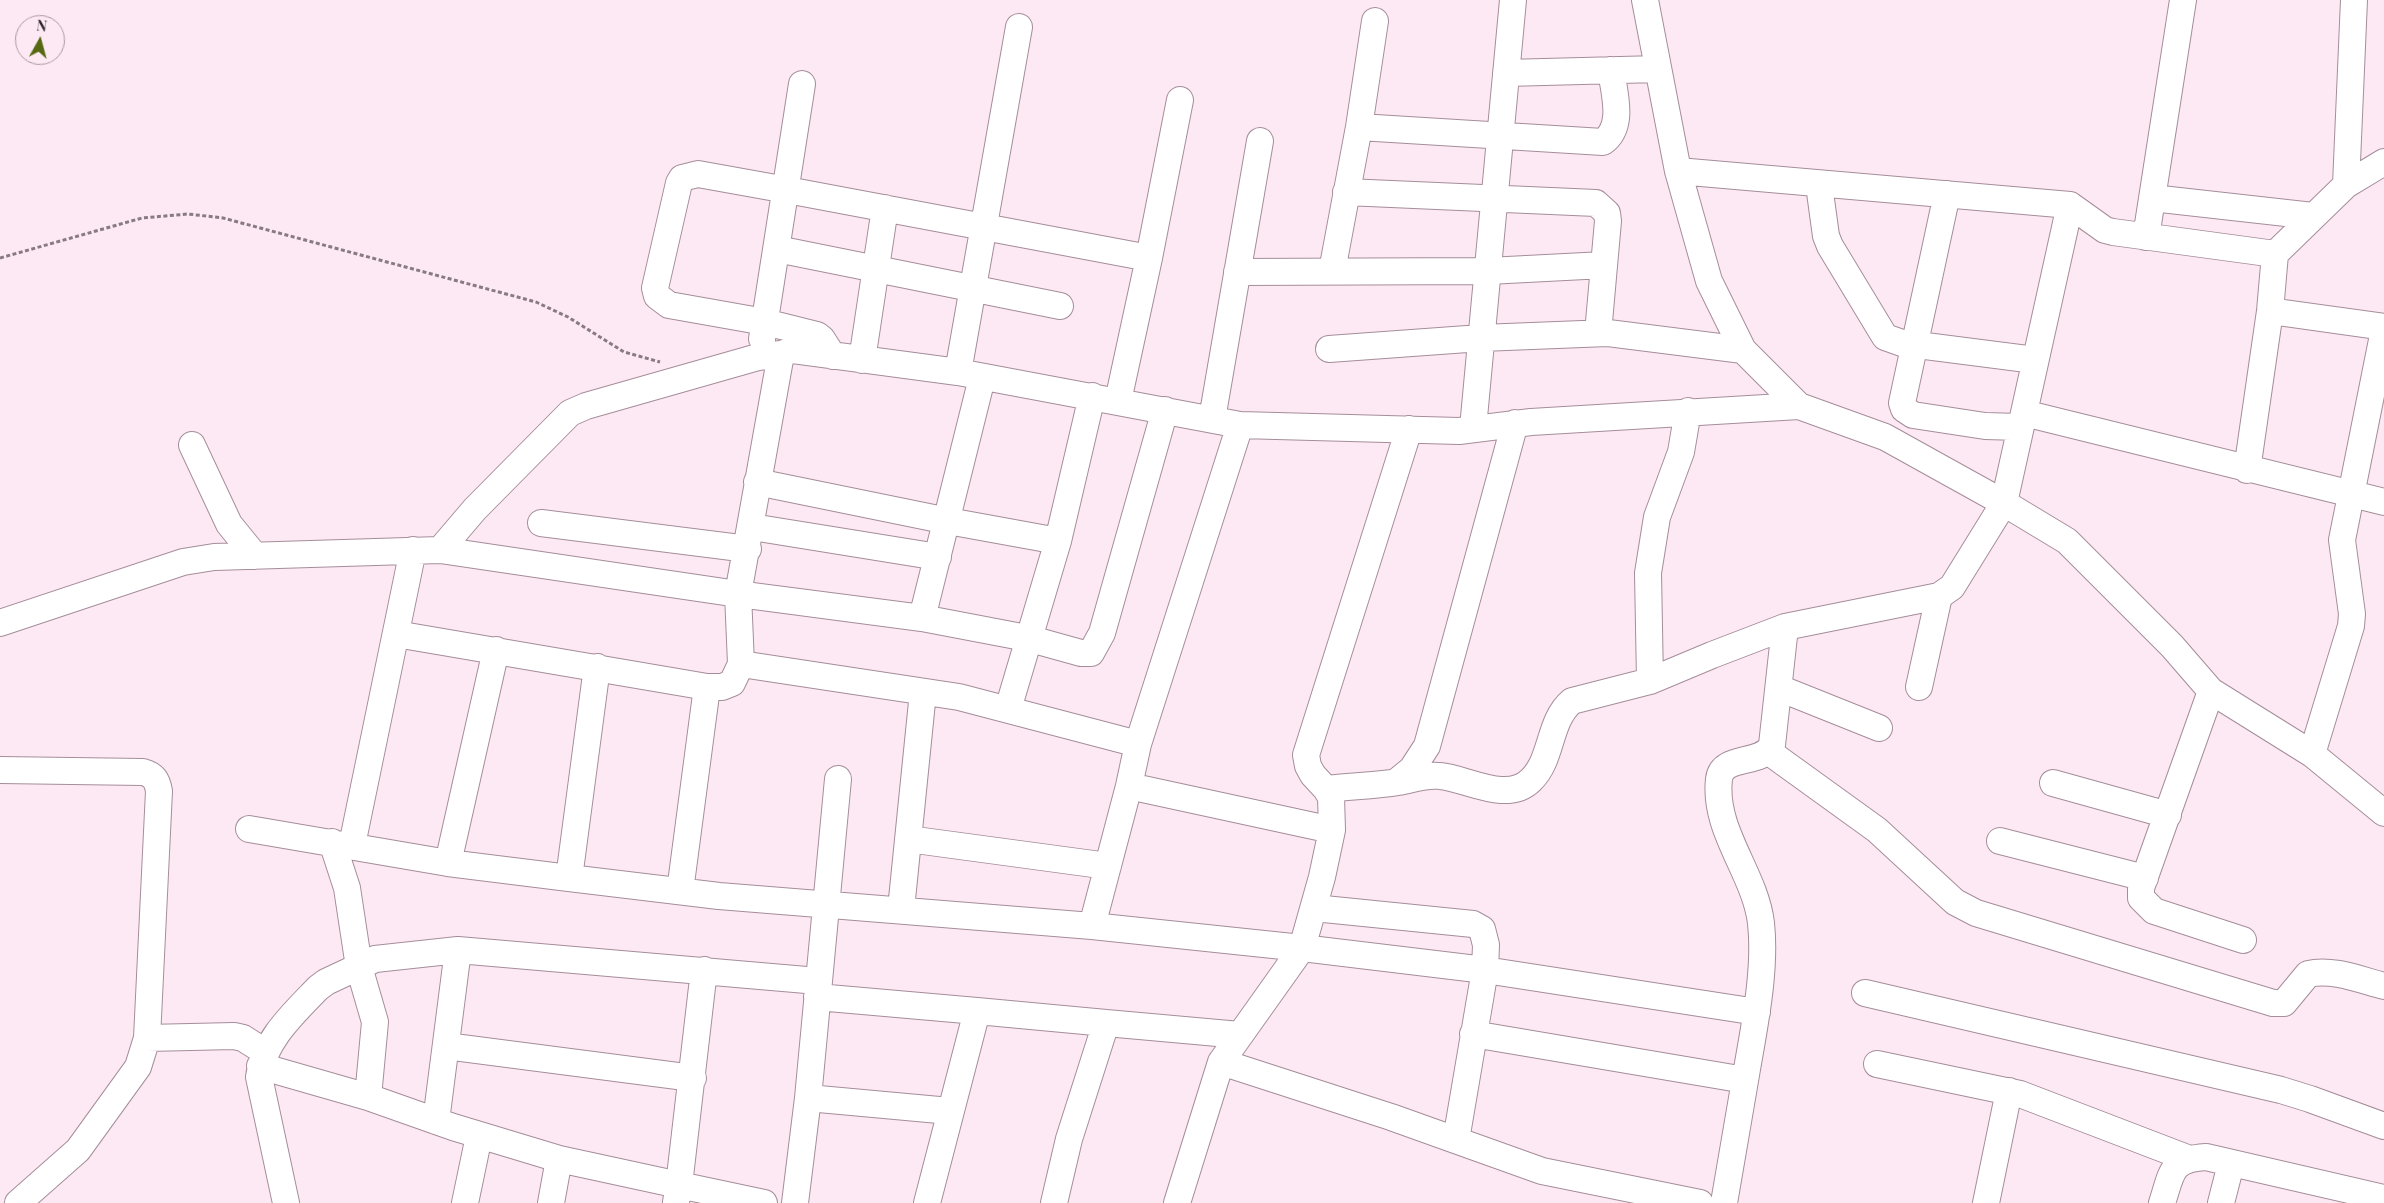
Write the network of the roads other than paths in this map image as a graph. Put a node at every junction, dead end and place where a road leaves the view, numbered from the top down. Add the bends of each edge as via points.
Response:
1 (1513, 0) edge
2 (1645, 0) edge
3 (2183, 0) edge
4 (2354, 0) edge
5 (1375, 21) dead end
6 (1019, 27) dead end
7 (1658, 69) junction
8 (1611, 70) junction
9 (1506, 73) junction
10 (802, 84) dead end
11 (1180, 100) dead end
12 (1360, 126) junction
13 (1500, 134) junction
14 (1260, 141) dead end
15 (2384, 162) edge
16 (1678, 171) junction
17 (1819, 185) junction
18 (2346, 185) junction
19 (787, 190) junction
20 (1346, 192) junction
21 (1947, 194) junction
22 (1495, 197) junction
23 (2152, 198) junction
24 (2070, 205) junction
25 (885, 208) junction
26 (2313, 216) junction
27 (984, 227) junction
28 (2146, 237) junction
29 (777, 249) junction
30 (2275, 254) junction
31 (1149, 258) junction
32 (1604, 265) junction
33 (877, 269) junction
34 (1488, 270) junction
35 (1332, 271) junction
36 (1237, 272) junction
37 (973, 288) junction
38 (1060, 306) dead end
39 (2270, 311) junction
40 (765, 322) junction
41 (2384, 329) edge
42 (1598, 333) junction
43 (1481, 338) junction
44 (1914, 344) junction
45 (1329, 348) dead end
46 (1743, 350) junction
47 (770, 355) junction
48 (833, 356) junction
49 (862, 360) junction
50 (2035, 360) junction
51 (970, 375) junction
52 (1092, 396) junction
53 (1118, 401) junction
54 (1799, 406) junction
55 (1166, 410) junction
56 (1688, 411) junction
57 (1212, 419) junction
58 (2022, 420) junction
59 (1515, 423) junction
60 (1240, 425) junction
61 (1473, 428) junction
62 (1409, 429) junction
63 (192, 445) dead end
64 (2247, 470) junction
65 (758, 482) junction
66 (2352, 492) junction
67 (2384, 502) edge
68 (2004, 503) junction
69 (948, 522) junction
70 (541, 523) dead end
71 (750, 538) junction
72 (1058, 541) junction
73 (414, 550) junction
74 (440, 550) junction
75 (255, 556) junction
76 (938, 557) junction
77 (738, 594) junction
78 (1939, 596) junction
79 (922, 618) junction
80 (0, 623) edge
81 (1785, 627) junction
82 (396, 634) junction
83 (1027, 638) junction
84 (496, 650) junction
85 (741, 664) junction
86 (597, 667) junction
87 (1650, 681) junction
88 (707, 687) junction
89 (1919, 687) dead end
90 (1779, 688) junction
91 (2211, 691) junction
92 (923, 692) junction
93 (1008, 709) junction
94 (1878, 728) dead end
95 (1138, 744) junction
96 (1769, 752) junction
97 (2312, 754) junction
98 (0, 770) edge
99 (838, 779) dead end
100 (1396, 782) junction
101 (2052, 783) dead end
102 (1129, 786) junction
103 (1326, 789) junction
104 (2382, 805) edge
105 (2168, 815) junction
106 (249, 829) dead end
107 (1332, 830) junction
108 (908, 839) junction
109 (2000, 841) dead end
110 (342, 844) junction
111 (448, 863) junction
112 (1108, 866) junction
113 (569, 878) junction
114 (2145, 878) junction
115 (680, 891) junction
116 (827, 904) junction
117 (1314, 908) junction
118 (901, 909) junction
119 (1092, 926) junction
120 (2242, 940) dead end
121 (1302, 948) junction
122 (458, 950) junction
123 (359, 966) junction
124 (704, 970) junction
125 (1485, 970) junction
126 (2384, 986) edge
127 (818, 989) junction
128 (1865, 993) dead end
129 (977, 1011) junction
130 (1758, 1012) junction
131 (1106, 1023) junction
132 (1240, 1034) junction
133 (1473, 1034) junction
134 (147, 1038) junction
135 (446, 1046) junction
136 (263, 1059) junction
137 (1221, 1062) junction
138 (1877, 1064) dead end
139 (693, 1078) junction
140 (1745, 1080) junction
141 (2009, 1091) junction
142 (368, 1097) junction
143 (808, 1098) junction
144 (950, 1111) junction
145 (436, 1121) junction
146 (2384, 1126) edge
147 (478, 1136) junction
148 (1456, 1140) junction
149 (2187, 1158) junction
150 (559, 1159) junction
151 (2231, 1164) junction
152 (678, 1194) edge
153 (2384, 1198) edge
154 (18, 1203) edge
155 (286, 1203) edge
156 (465, 1203) edge
157 (551, 1203) edge
158 (764, 1203) edge
159 (795, 1203) edge
160 (927, 1203) edge
161 (1054, 1203) edge
162 (1176, 1203) edge
163 (1700, 1203) edge
164 (1724, 1203) edge
165 (1986, 1203) edge
166 (2162, 1203) edge
167 (2222, 1203) edge

1 - 9 street
2 - 7 street
3 - 23 street
4 - 18 street
5 - 12 street
6 - 27 street
7 - 8 street
7 - 16 street
8 - 9 street
8 - 13 street via 1615,127 1603,142
9 - 13 street
10 - 19 street
11 - 31 street
12 - 13 street
12 - 20 street
13 - 22 street
14 - 36 street
15 - 18 street
16 - 17 street
16 - 46 street via 1708,281
17 - 21 street
17 - 44 street via 1826,236 1834,254 1885,337 1893,342
18 - 26 street
19 - 25 street
19 - 29 street
19 - 40 street via 698,174 682,178 655,288 657,296 669,305
20 - 22 street
20 - 35 street
21 - 24 street
21 - 44 street
22 - 32 street via 1596,203 1606,213
22 - 34 street
23 - 26 street
23 - 28 street
24 - 28 street via 2105,230
24 - 50 street
25 - 27 street
25 - 33 street
26 - 30 street
27 - 31 street
27 - 37 street
28 - 30 street
29 - 33 street
29 - 40 street
30 - 39 street
31 - 53 street
32 - 34 street
32 - 42 street
33 - 37 street
33 - 49 street
34 - 35 street
34 - 43 street
35 - 36 street
36 - 57 street
37 - 38 street
37 - 51 street
39 - 41 street
39 - 64 street
40 - 47 street
40 - 48 street via 817,335
41 - 66 street
42 - 43 street
42 - 46 street
43 - 45 street
43 - 61 street
44 - 50 street
44 - 58 street via 1902,397 1904,409 1913,414 1985,426
46 - 54 street
47 - 48 street via 793,350
47 - 65 street
47 - 74 street via 586,406 570,414 475,509
48 - 49 street
49 - 51 street
50 - 58 street
51 - 52 street
51 - 69 street
52 - 53 street
52 - 72 street
53 - 55 street
54 - 56 street
54 - 68 street via 1884,437
55 - 57 street
55 - 83 street via 1097,645 1090,653 1082,653
56 - 59 street
56 - 87 street via 1681,452 1656,517 1648,572
57 - 60 street
58 - 64 street
58 - 68 street
59 - 61 street
59 - 100 street via 1427,746 1412,769
60 - 62 street
60 - 95 street
61 - 62 street via 1459,431
62 - 103 street via 1306,755 1313,775
63 - 75 street via 229,524
64 - 66 street
65 - 69 street
65 - 71 street
66 - 67 street
66 - 97 street via 2342,540 2351,626
68 - 78 street via 1952,587
68 - 91 street via 2068,541 2172,646
69 - 72 street
69 - 76 street
70 - 71 street
71 - 76 street
71 - 77 street
72 - 83 street
73 - 74 street
73 - 75 street
73 - 82 street
74 - 77 street
75 - 80 street via 183,562
76 - 79 street
77 - 79 street
77 - 85 street
78 - 81 street
78 - 89 street
79 - 83 street
81 - 87 street
81 - 90 street
82 - 84 street
82 - 110 street
83 - 93 street
84 - 86 street
84 - 111 street
85 - 88 street via 732,683
85 - 92 street
86 - 88 street
86 - 113 street
87 - 100 street via 1572,701 1563,709 1540,768 1530,782 1520,786 1506,790 1488,788 1437,775
88 - 115 street
90 - 94 street
90 - 96 street
91 - 97 street
91 - 105 street
92 - 93 street
92 - 108 street
93 - 95 street
95 - 102 street
96 - 126 street via 1877,830 1955,902 1976,914 2273,1004 2284,1003 2308,974 2314,973 2330,972
96 - 130 street via 1728,765 1719,778 1722,817 1761,921
97 - 104 street
98 - 134 street via 143,772 151,774 157,781
99 - 116 street
100 - 103 street
101 - 105 street
102 - 107 street
102 - 112 street
103 - 107 street via 1331,797
105 - 114 street
106 - 110 street
107 - 117 street
108 - 112 street
108 - 118 street
109 - 114 street
110 - 111 street
110 - 123 street
111 - 113 street
112 - 119 street
113 - 115 street
114 - 120 street via 2141,898 2154,911
115 - 116 street
116 - 118 street
116 - 127 street
117 - 121 street
117 - 125 street via 1473,924 1482,929 1486,945
118 - 119 street
119 - 121 street
121 - 125 street
121 - 132 street
122 - 123 street via 384,957
122 - 124 street
122 - 135 street
123 - 136 street via 318,988 269,1044
123 - 142 street via 375,1022
124 - 127 street
124 - 139 street
125 - 130 street
125 - 133 street
127 - 129 street
127 - 143 street
128 - 146 street via 2280,1090
129 - 131 street
129 - 144 street
130 - 140 street
131 - 132 street
131 - 161 street via 1069,1139
132 - 137 street
133 - 140 street
133 - 148 street
134 - 136 street via 234,1036 243,1038
134 - 154 street via 138,1067 78,1150
135 - 139 street
135 - 145 street
136 - 142 street
136 - 155 street via 259,1077
137 - 148 street
137 - 162 street
138 - 141 street
139 - 152 street
140 - 164 street
141 - 149 street
141 - 165 street
142 - 145 street
143 - 144 street
143 - 159 street
144 - 160 street
145 - 147 street
147 - 150 street
147 - 156 street
148 - 163 street via 1542,1170
149 - 151 street via 2206,1157
149 - 166 street via 2173,1170
150 - 152 street
150 - 157 street
151 - 153 street
151 - 167 street
152 - 158 street

